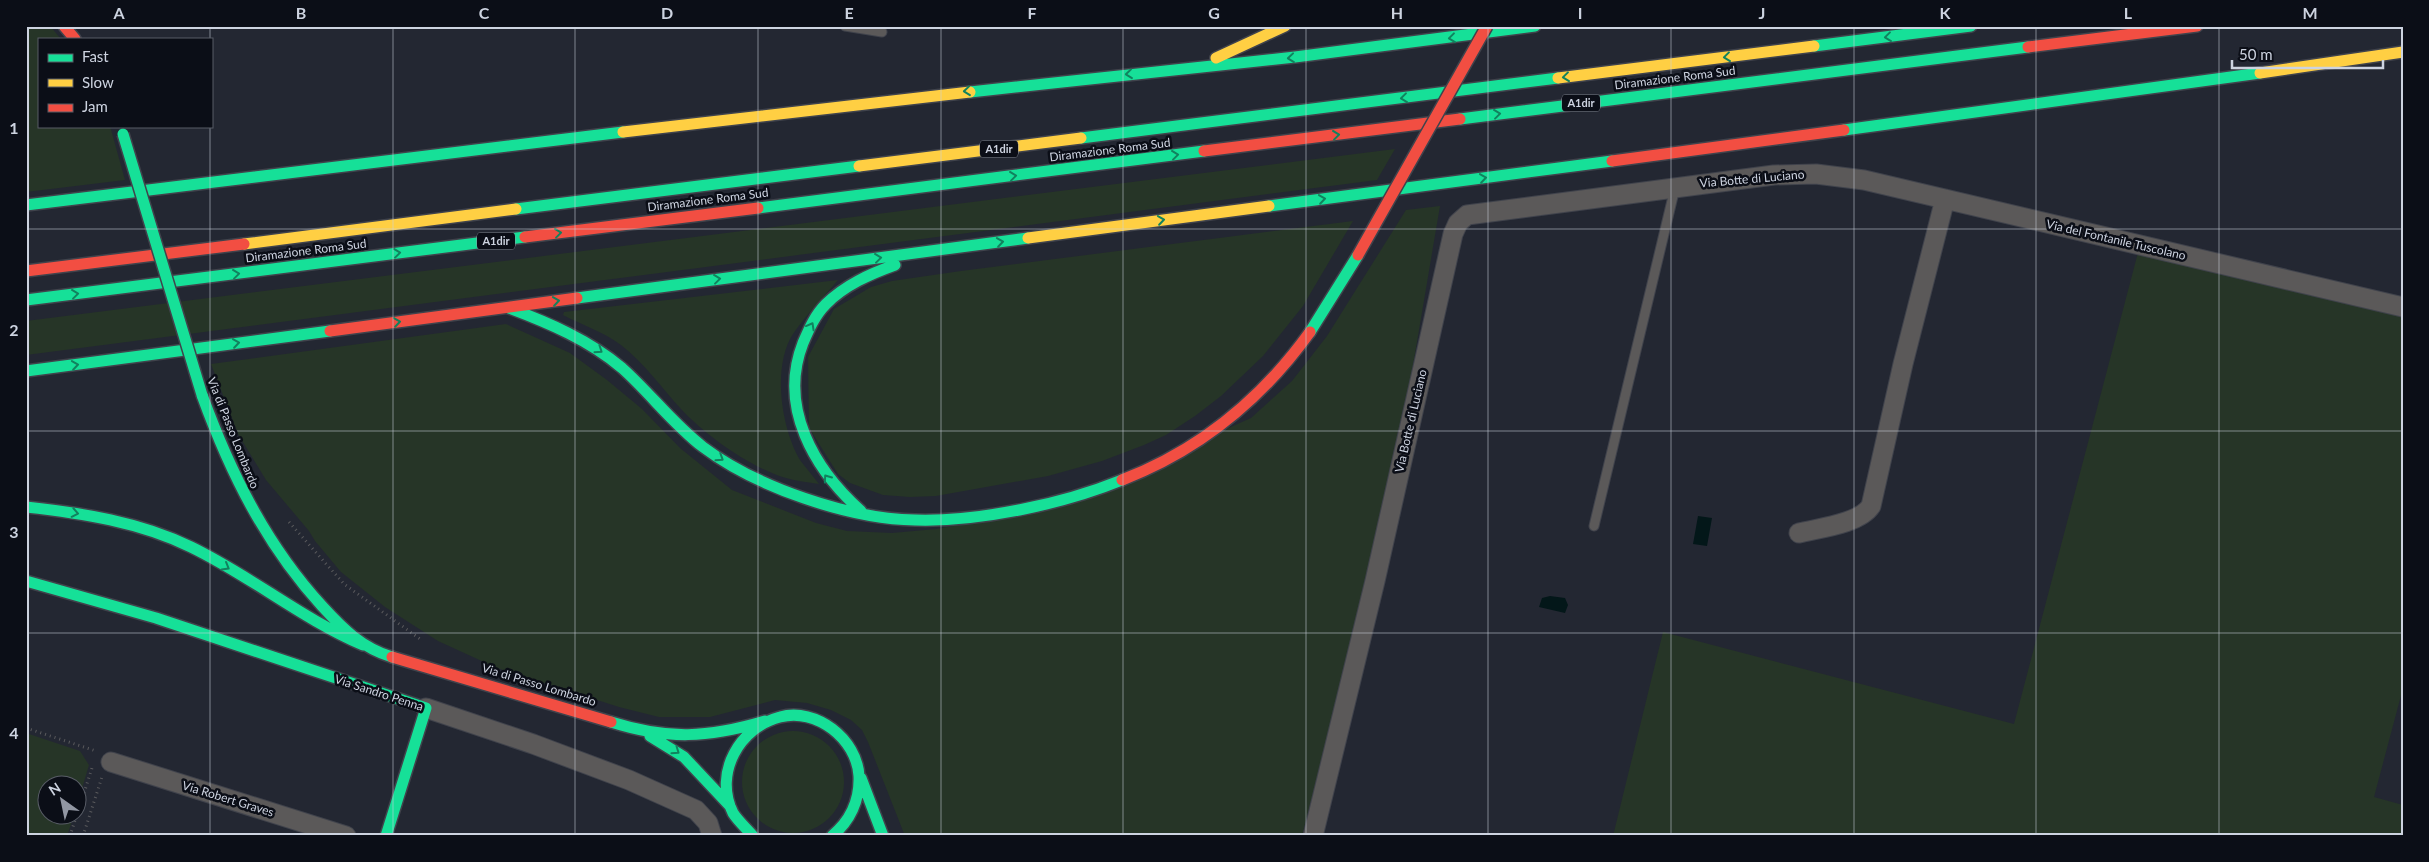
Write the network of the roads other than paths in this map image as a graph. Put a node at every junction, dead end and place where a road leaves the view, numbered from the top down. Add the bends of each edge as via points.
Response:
1 (64, 26) edge
2 (845, 26) edge
3 (1285, 26) edge
4 (1487, 26) edge
5 (1535, 26) edge
6 (1971, 26) edge
7 (2197, 26) edge
8 (882, 32) dead end
9 (74, 38) edge
10 (2403, 52) edge
11 (1196, 67) junction
12 (122, 130) edge
13 (1828, 175) joint
14 (1676, 187) junction
15 (1945, 199) junction
16 (26, 205) edge
17 (952, 248) junction
18 (26, 271) edge
19 (26, 300) edge
20 (507, 307) junction
21 (2403, 307) edge
22 (26, 371) edge
23 (26, 507) edge
24 (862, 512) junction
25 (1594, 526) dead end
26 (1799, 533) dead end
27 (26, 581) edge
28 (362, 645) junction
29 (426, 708) junction
30 (765, 721) junction
31 (633, 728) junction
32 (111, 762) road end
33 (859, 772) junction
34 (730, 806) junction
35 (346, 836) edge
36 (386, 836) edge
37 (712, 836) edge
38 (753, 836) edge
39 (832, 836) edge
40 (883, 836) edge
41 (1312, 836) edge

1 - 9 main road
2 - 8 lane
3 - 11 main road
4 - 24 main road, bridge via 1312,331 1273,379 1223,426 1167,460 1129,478 1087,494 1020,510 915,521
5 -> 11 main road
6 -> 18 main road, Diramazione Roma Sud / A1dir
19 -> 7 main road, Diramazione Roma Sud / A1dir
17 -> 10 main road via 2197,84
11 -> 16 main road via 852,104
12 - 28 main road, Via di Passo Lombardo, bridge via 202,395 236,481 261,525 303,583
13 - 14 street, Via Botte di Luciano via 1774,175
13 - 15 street, Via del Fontanile Tuscolano
14 - 25 lane
14 - 41 street, Via Botte di Luciano via 1475,212 1462,218 1456,226 1375,581
15 - 21 street, Via del Fontanile Tuscolano
15 - 26 street via 1871,506 1856,518
20 -> 17 main road
24 -> 17 main road via 834,487 808,446 795,394 794,376 800,351 821,310 840,292 883,270
22 -> 20 main road
20 -> 24 main road via 562,329 601,352 634,379 687,434 726,462 785,492
23 -> 28 main road via 61,510 132,524 191,547 253,582 312,622
27 - 29 main road, Via Sandro Penna via 156,618
28 - 31 main road, Via di Passo Lombardo
29 - 36 main road
29 - 37 street, Via Sandro Penna via 565,755 647,788 696,810 708,823
30 - 31 main road, Via di Passo Lombardo via 733,731 689,736 664,735
30 - 33 main road, Via di Passo Lombardo via 797,715 819,720 846,741
30 - 34 main road via 746,734 730,758 726,774
31 -> 34 main road, Via di Passo Lombardo via 662,741 682,755 713,784
32 - 35 street, Via Robert Graves
33 - 39 main road via 856,805
33 - 40 main road
34 - 38 main road, Via di Passo Lombardo

